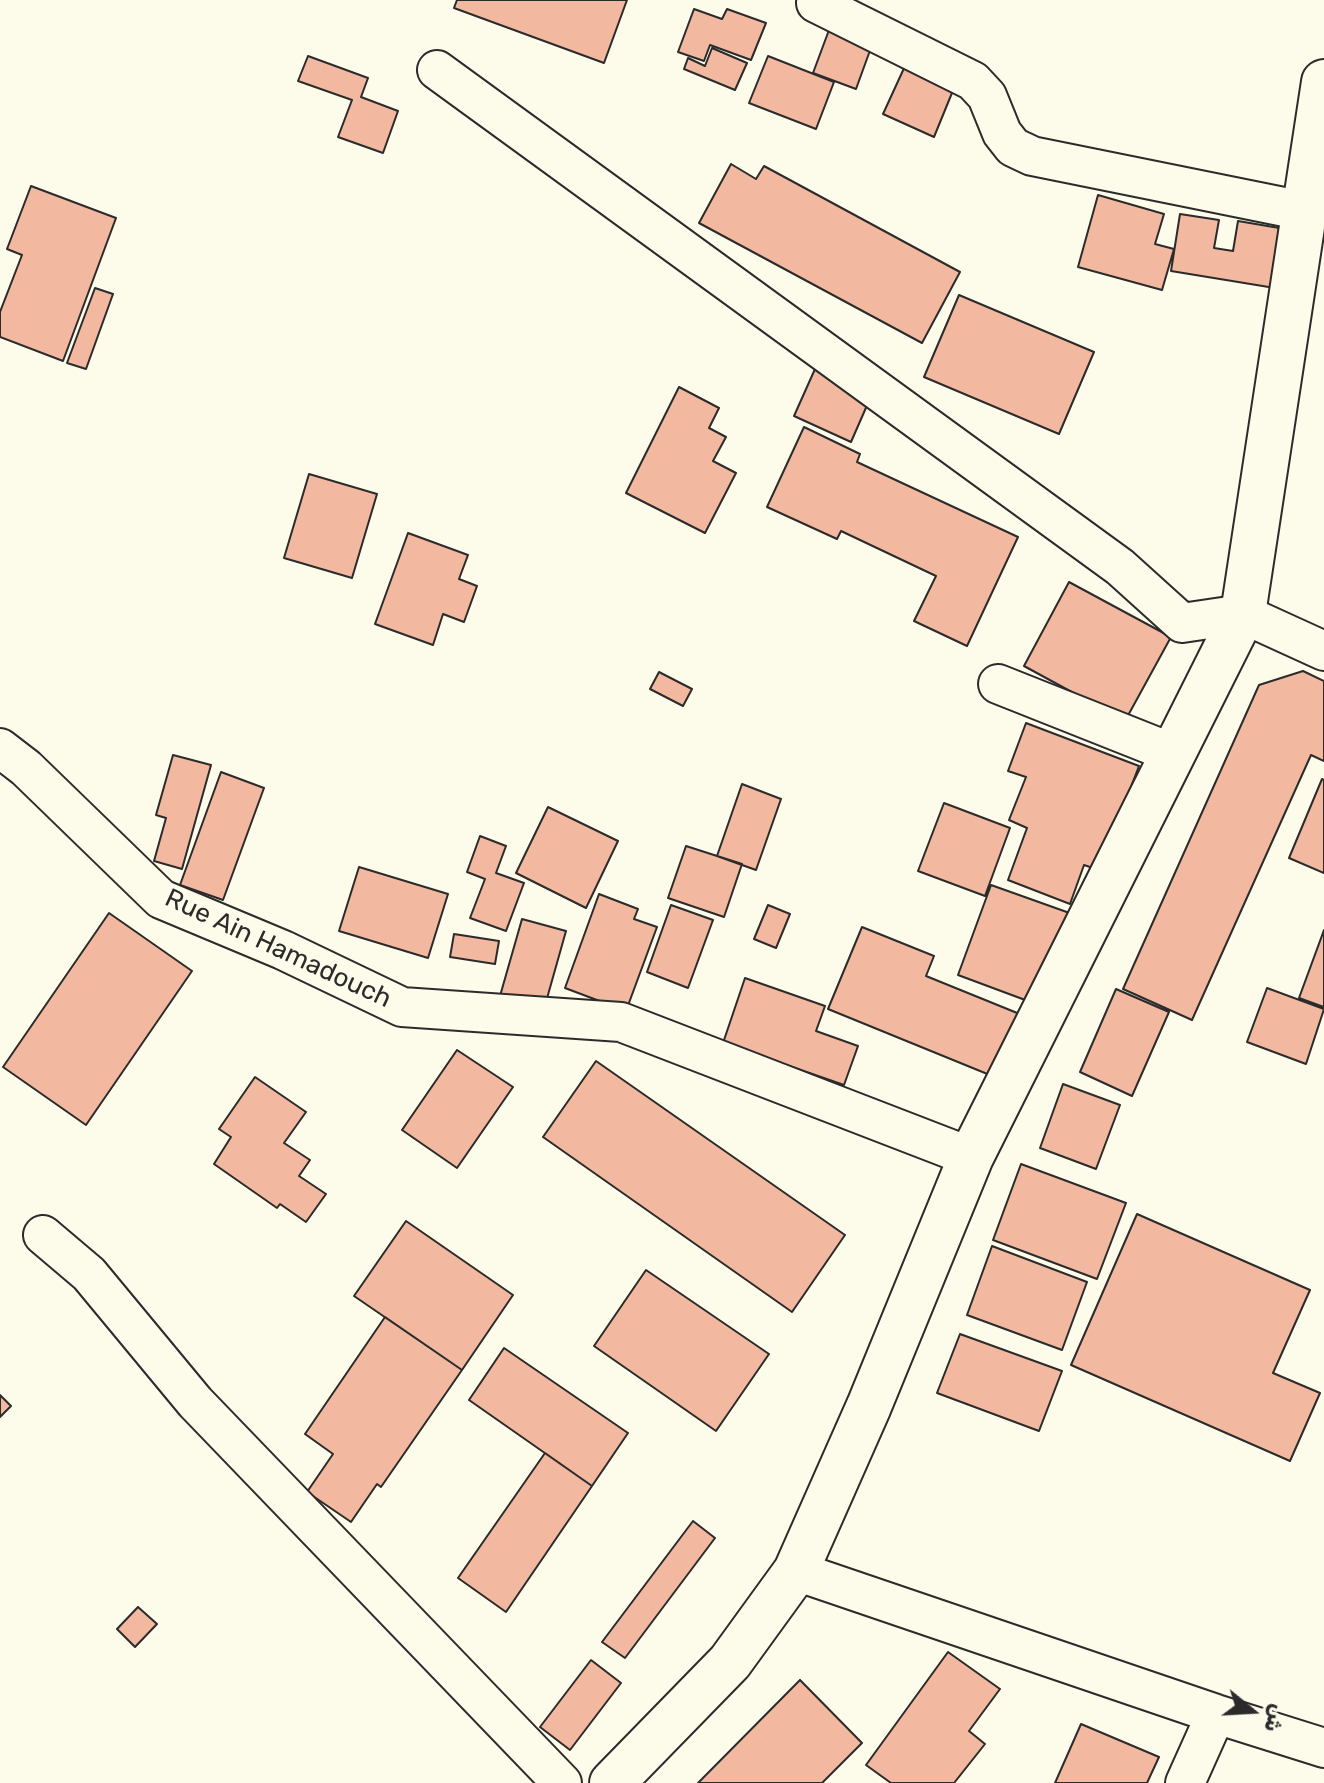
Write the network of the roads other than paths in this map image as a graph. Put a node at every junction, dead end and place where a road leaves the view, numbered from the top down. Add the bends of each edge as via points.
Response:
1 (816, 3) dead end
2 (437, 70) dead end
3 (1324, 82) edge
4 (1304, 211) junction
5 (1243, 614) junction
6 (1324, 651) edge
7 (998, 684) dead end
8 (0, 748) edge
9 (1172, 753) junction
10 (971, 1157) junction
11 (43, 1235) dead end
12 (796, 1571) junction
13 (1216, 1714) junction
14 (1324, 1748) edge
15 (562, 1783) edge
16 (612, 1783) edge
17 (1185, 1783) edge

1 - 4 street via 973,81 987,96 1013,147 1032,156
2 - 5 street via 1120,567 1182,623
3 - 4 main road
4 - 5 main road
5 - 6 street
5 - 9 main road
7 - 9 street
8 - 10 street, Rue Ain Hamadouch via 161,899 402,1007 621,1022
9 - 10 main road
10 - 12 main road
11 - 15 street via 89,1274 195,1402
12 - 13 street
12 - 16 main road via 730,1662
13 - 14 street
13 - 17 street

